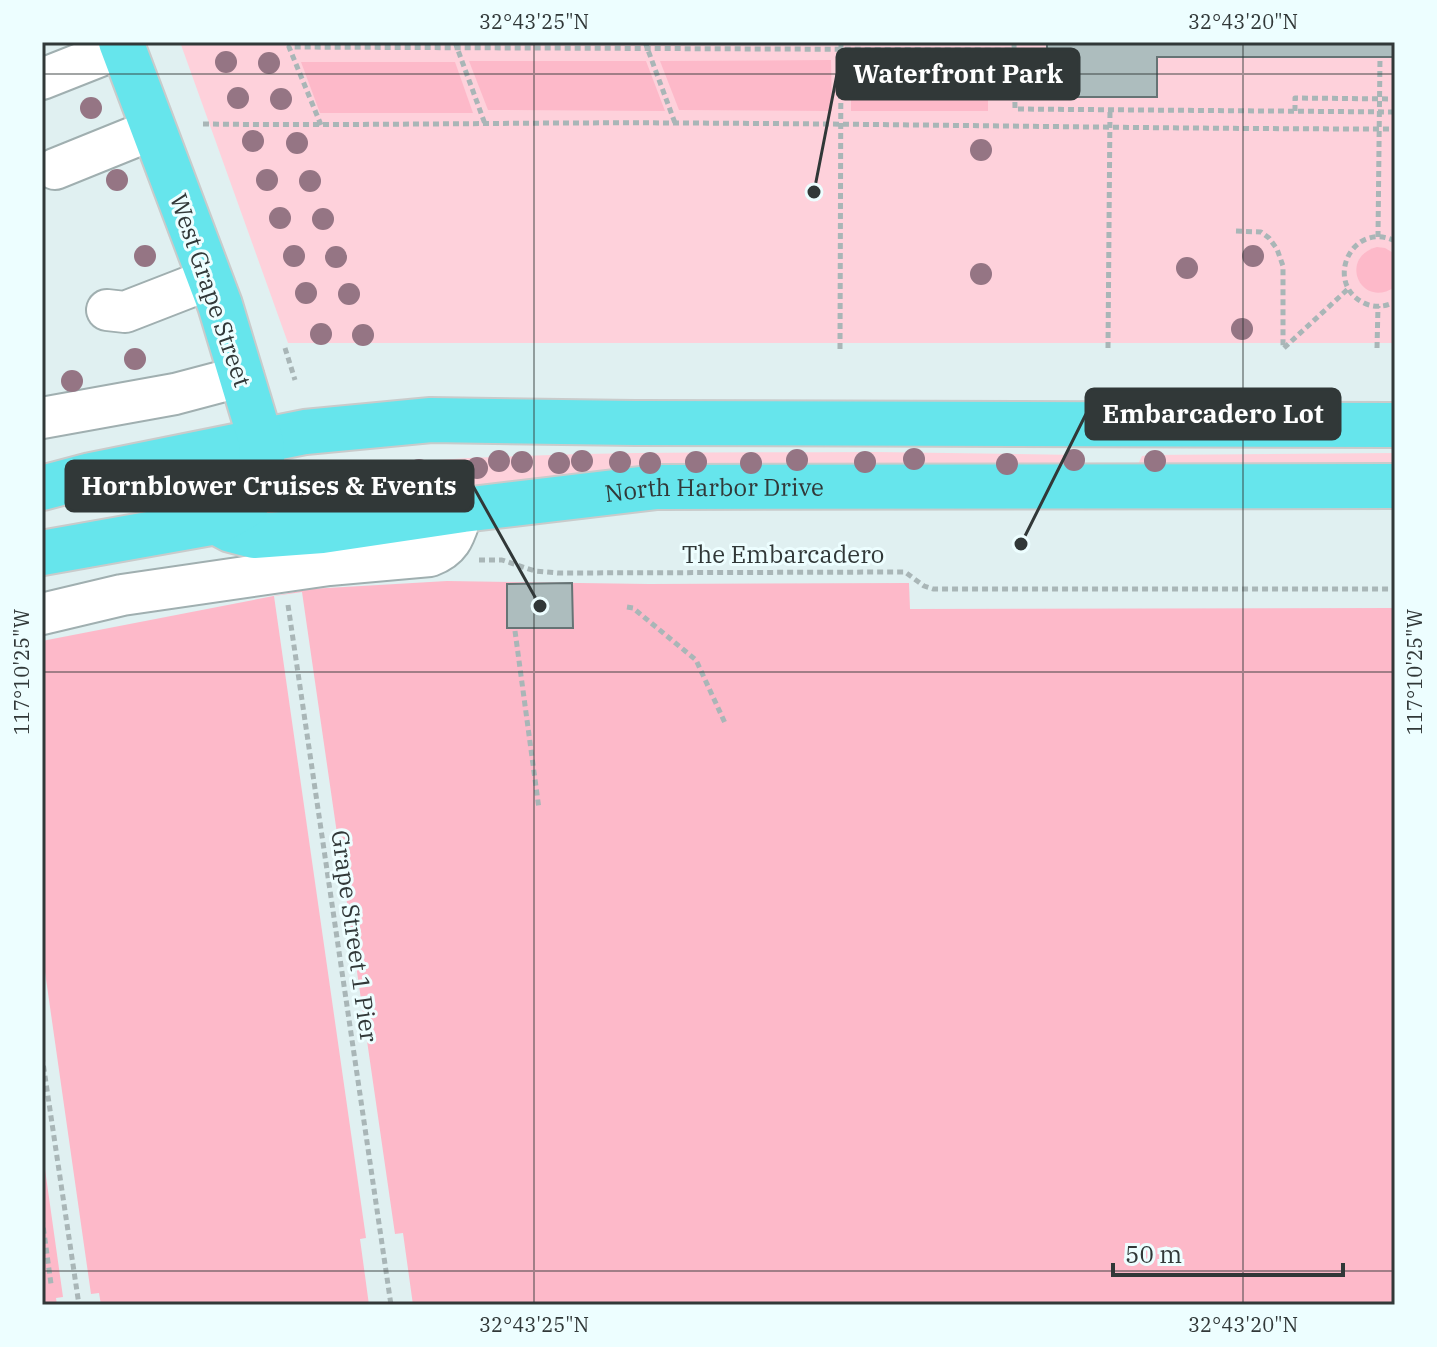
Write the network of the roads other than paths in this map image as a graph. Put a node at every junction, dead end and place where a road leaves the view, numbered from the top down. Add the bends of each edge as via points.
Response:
1 (122, 45) edge
2 (42, 79) edge
3 (154, 129) junction
4 (55, 169) dead end
5 (210, 279) junction
6 (107, 310) dead end
7 (243, 376) junction
8 (42, 418) edge
9 (1395, 425) edge
10 (261, 441) junction
11 (1395, 486) edge
12 (42, 488) edge
13 (463, 510) junction
14 (216, 522) junction
15 (42, 553) edge
16 (42, 614) edge

1 - 2 street
1 - 3 main road, West Grape Street
3 - 4 street
3 - 5 main road, West Grape Street
5 - 6 street via 125,312
5 - 7 main road, West Grape Street
7 - 8 street
7 - 10 main road, West Grape Street
9 - 10 main road via 431,420
10 - 12 main road
10 - 14 main road, West Grape Street via 263,480 244,507
11 - 13 main road, North Harbor Drive via 657,487
13 - 14 main road, North Harbor Drive via 254,536
13 - 16 street via 451,542 430,556 122,595
14 - 15 main road

